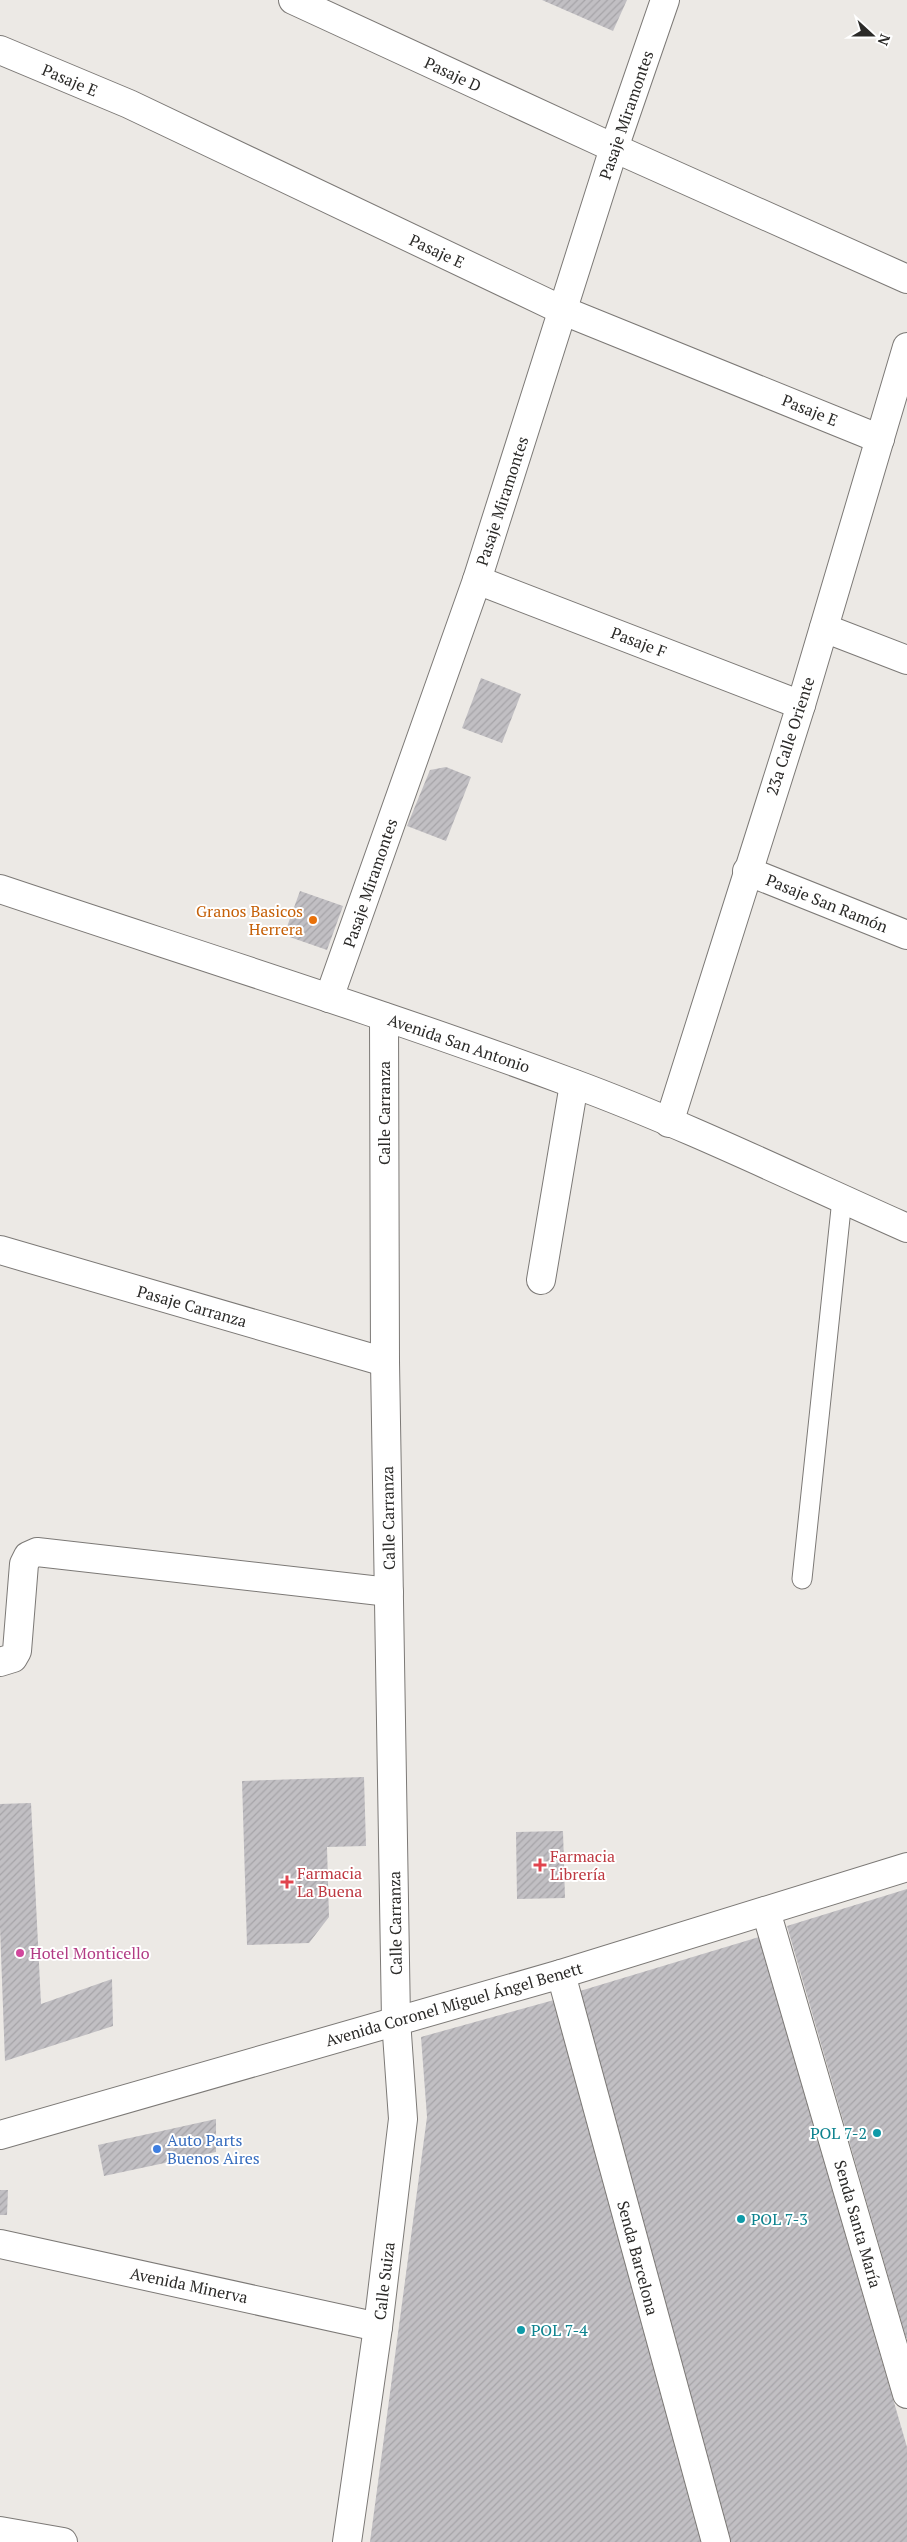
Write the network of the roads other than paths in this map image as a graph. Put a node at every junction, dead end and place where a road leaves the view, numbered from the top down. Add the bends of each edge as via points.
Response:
1 (293, 0) edge
2 (665, 0) edge
3 (0, 50) edge
4 (614, 148) junction
5 (907, 279) edge
6 (564, 311) junction
7 (907, 348) edge
8 (902, 379) edge
9 (880, 439) junction
10 (477, 580) junction
11 (824, 628) junction
12 (907, 660) edge
13 (800, 705) junction
14 (747, 871) junction
15 (0, 889) edge
16 (907, 935) edge
17 (329, 998) junction
18 (384, 1017) junction
19 (574, 1084) junction
20 (669, 1123) junction
21 (842, 1199) junction
22 (907, 1228) edge
23 (0, 1250) edge
24 (541, 1280) dead end
25 (385, 1362) junction
26 (802, 1579) dead end
27 (390, 1592) junction
28 (0, 1662) edge
29 (907, 1867) edge
30 (766, 1911) junction
31 (561, 1974) junction
32 (396, 2020) junction
33 (0, 2135) edge
34 (0, 2244) edge
35 (378, 2326) junction
36 (907, 2394) edge
37 (0, 2531) edge
38 (63, 2542) edge
39 (347, 2542) edge
40 (716, 2542) edge

1 - 4 street, Pasaje D
2 - 4 street, Pasaje Miramontes
3 - 6 street, Pasaje E via 129,104
4 - 5 street, Pasaje D
4 - 6 street, Pasaje Miramontes
6 - 9 street, Pasaje E
6 - 10 street, Pasaje Miramontes
7 - 8 street, 23a Calle Oriente
8 - 9 street, 23a Calle Oriente
9 - 11 street, 23a Calle Oriente
10 - 13 street, Pasaje F
10 - 17 street, Pasaje Miramontes
11 - 12 street
11 - 13 street, 23a Calle Oriente
13 - 14 street, 23a Calle Oriente
14 - 16 street, Pasaje San Ramón
14 - 20 street, 23a Calle Oriente
15 - 17 street, Avenida San Antonio
17 - 18 street, Avenida San Antonio
18 - 19 street, Avenida San Antonio
18 - 25 street, Calle Carranza
19 - 20 street, Avenida San Antonio
19 - 24 street
20 - 21 street, Avenida San Antonio
21 - 22 street, Avenida San Antonio
21 - 26 lane
23 - 25 street, Pasaje Carranza
25 - 27 street, Calle Carranza
27 - 28 street via 37,1552 28,1556 24,1564 17,1652 13,1658
27 - 32 street, Calle Carranza
29 - 30 street, Avenida Coronel Miguel Ángel Benett
30 - 31 street, Avenida Coronel Miguel Ángel Benett
30 - 36 street, Senda Santa María
31 - 32 street, Avenida Coronel Miguel Ángel Benett
31 - 40 street, Senda Barcelona
32 - 33 street, Avenida Coronel Miguel Ángel Benett
32 - 35 street, Calle Suiza via 403,2118
34 - 35 street, Avenida Minerva
35 - 39 street, Calle Suiza
37 - 38 street

